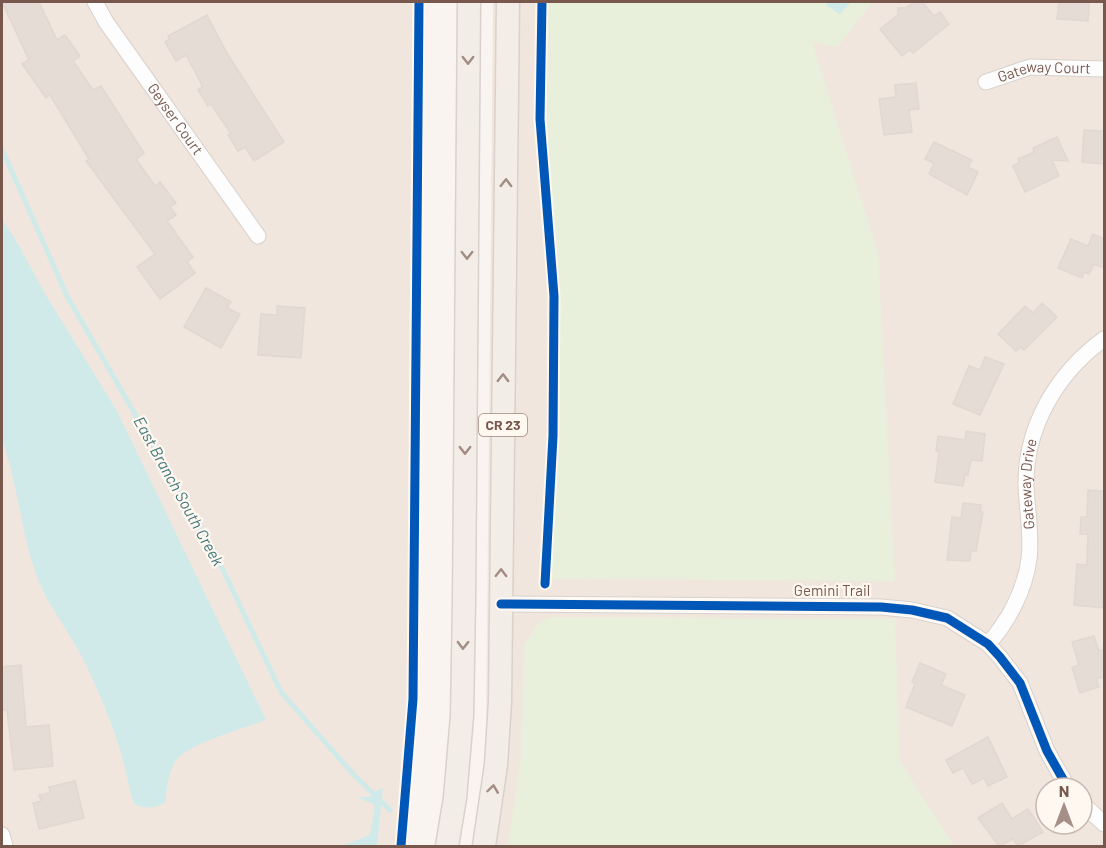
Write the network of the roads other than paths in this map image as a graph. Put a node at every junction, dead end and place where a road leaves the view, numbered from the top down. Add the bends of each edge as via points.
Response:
1 (95, 2) edge
2 (469, 2) edge
3 (508, 2) edge
4 (1104, 69) edge
5 (986, 82) dead end
6 (258, 236) dead end
7 (1104, 339) edge
8 (501, 604) junction
9 (988, 645) junction
10 (1061, 776) edge
11 (2, 835) edge
12 (5, 846) edge
13 (447, 846) edge
14 (484, 846) edge

1 - 6 street, Geyser Court
2 -> 13 main road, CR 23 via 462,705
8 -> 3 main road, CR 23
4 - 5 street, Gateway Court via 1030,67
7 - 9 street, Gateway Drive via 1068,371 1036,427 1026,485 1029,560 1007,620
8 - 9 street, Gemini Trail via 900,608 947,618
14 -> 8 main road, CR 23 via 498,740
9 - 10 street, Gemini Trail via 1020,683
11 - 12 street

